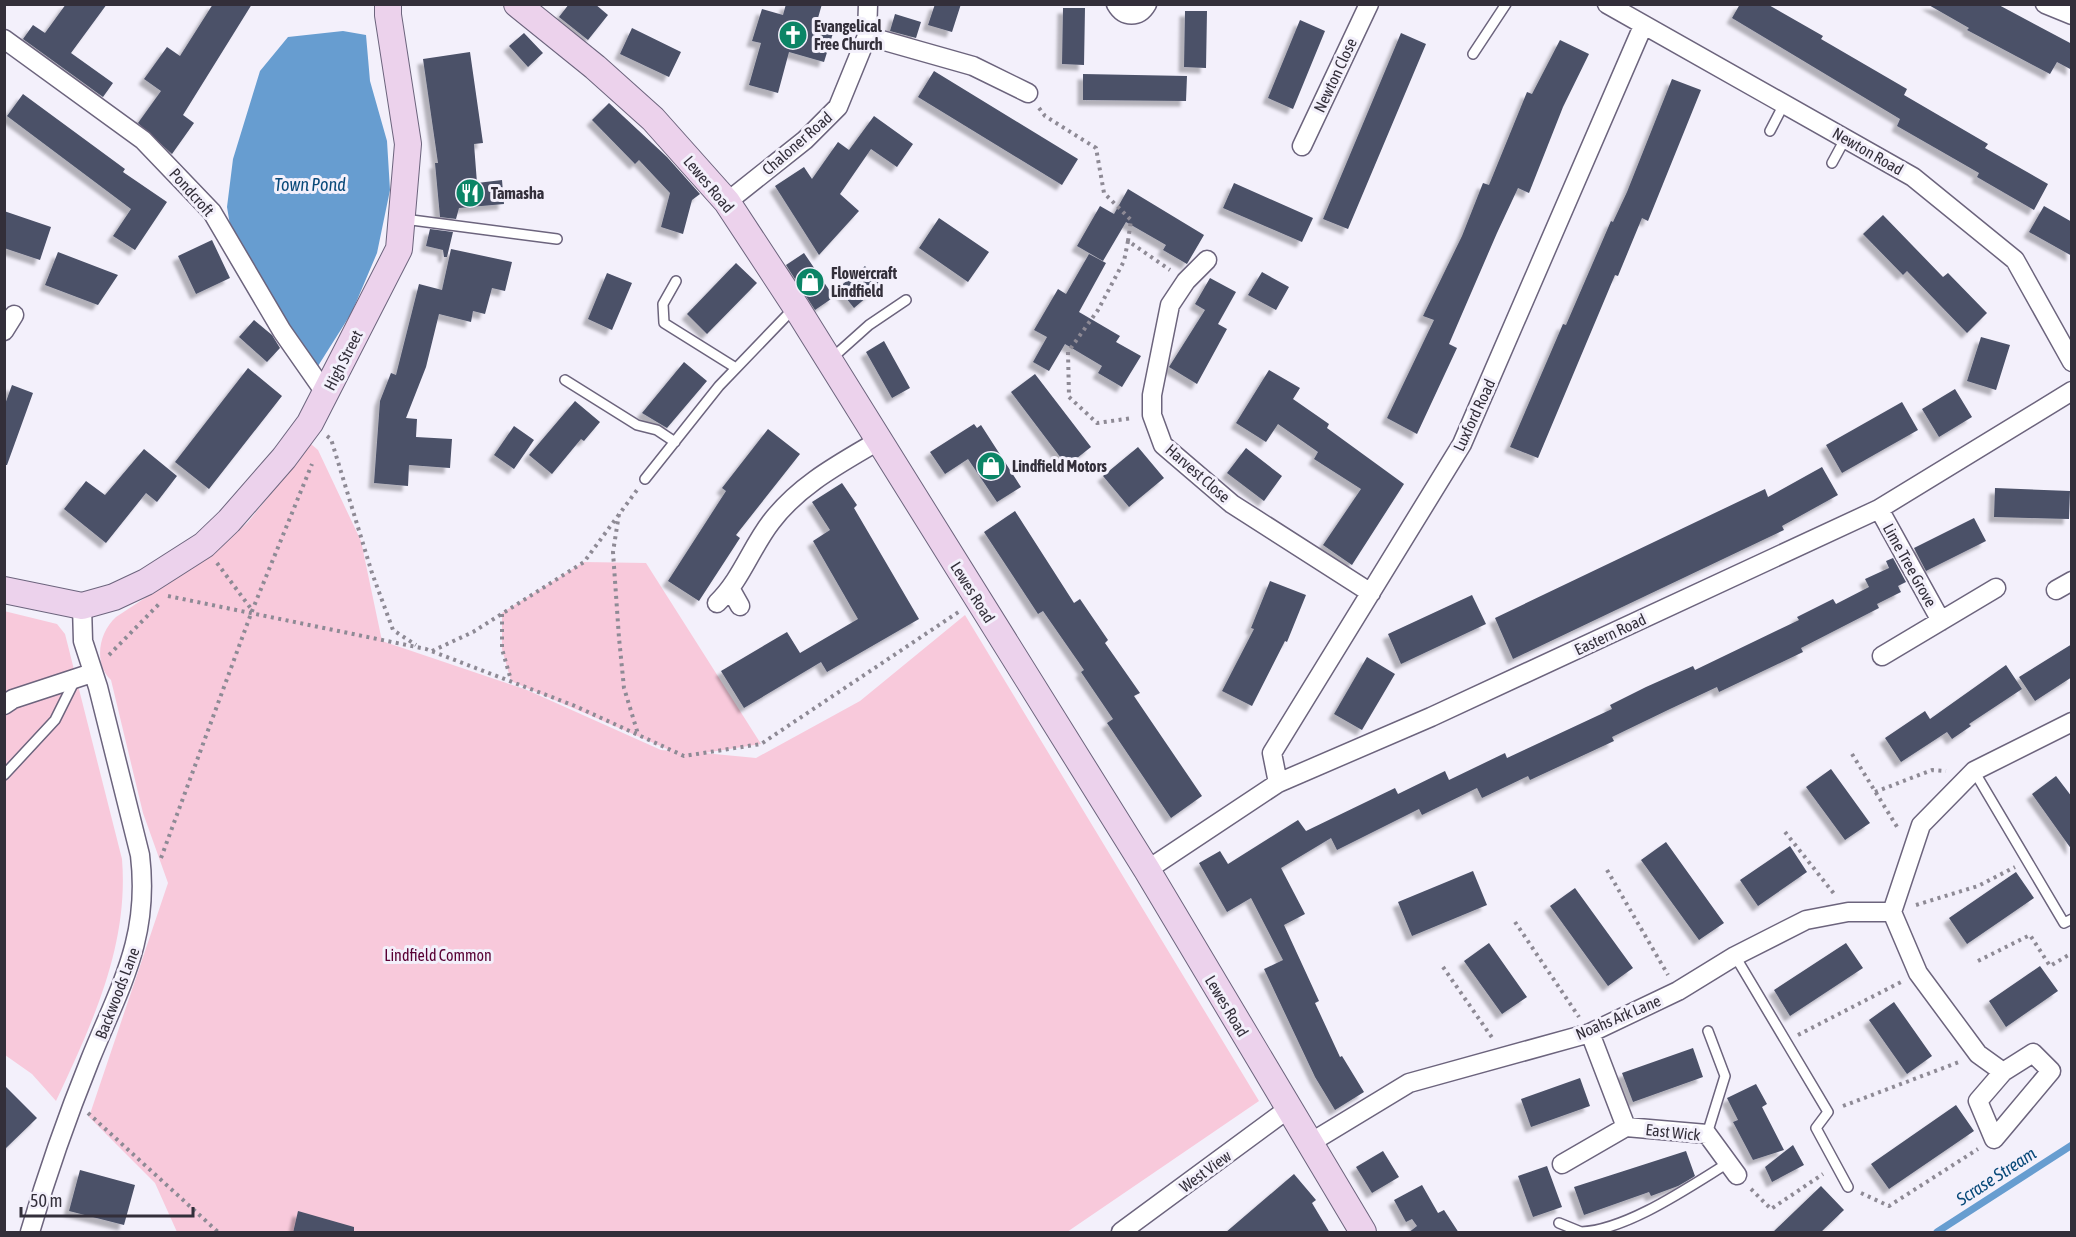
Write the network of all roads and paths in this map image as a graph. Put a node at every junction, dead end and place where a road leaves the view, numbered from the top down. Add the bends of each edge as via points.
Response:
1 (388, 4) edge
2 (517, 4) edge
3 (868, 4) edge
4 (1116, 4) edge
5 (1147, 4) edge
6 (1369, 4) edge
7 (1506, 4) edge
8 (2045, 4) edge
9 (1614, 6) edge
10 (2072, 15) edge
11 (1643, 26) junction
12 (867, 36) junction
13 (4, 39) edge
14 (1473, 54) dead end
15 (1028, 93) joint
16 (1784, 104) junction
17 (1770, 131) dead end
18 (1845, 139) junction
19 (1302, 146) dead end
20 (1832, 163) dead end
21 (727, 202) junction
22 (402, 218) junction
23 (557, 239) dead end
24 (1128, 241) junction
25 (1207, 260) dead end
26 (676, 281) dead end
27 (1186, 281) junction
28 (906, 300) dead end
29 (796, 307) junction
30 (14, 315) dead end
31 (4, 331) edge
32 (829, 361) junction
33 (2072, 362) edge
34 (736, 368) junction
35 (566, 380) dead end
36 (2072, 391) edge
37 (326, 394) junction
38 (1152, 415) junction
39 (878, 441) junction
40 (675, 442) junction
41 (319, 445) dead end
42 (315, 456) dead end
43 (645, 479) joint
44 (1879, 509) junction
45 (620, 513) junction
46 (204, 544) junction
47 (1996, 588) dead end
48 (4, 590) edge
49 (731, 590) junction
50 (1371, 593) junction
51 (157, 596) dead end
52 (168, 596) junction
53 (977, 599) junction
54 (717, 603) dead end
55 (82, 606) junction
56 (740, 606) dead end
57 (252, 611) junction
58 (502, 614) junction
59 (1941, 621) junction
60 (419, 647) junction
61 (431, 651) junction
62 (1882, 656) dead end
63 (75, 680) junction
64 (95, 680) junction
65 (511, 681) junction
66 (4, 705) edge
67 (2072, 722) edge
68 (638, 734) junction
69 (1852, 754) dead end
70 (1974, 771) junction
71 (4, 775) edge
72 (1278, 783) junction
73 (1875, 792) junction
74 (1785, 832) dead end
75 (1912, 852) junction
76 (2027, 861) junction
77 (1147, 870) junction
78 (1607, 870) dead end
79 (144, 883) junction
80 (1848, 912) junction
81 (1892, 912) junction
82 (2072, 919) edge
83 (1515, 922) dead end
84 (2072, 953) edge
85 (1735, 956) junction
86 (1978, 962) dead end
87 (1443, 967) dead end
88 (1918, 973) junction
89 (1678, 991) junction
90 (1708, 1031) dead end
91 (1590, 1033) junction
92 (1784, 1042) junction
93 (1978, 1054) junction
94 (1503, 1055) junction
95 (2002, 1072) junction
96 (74, 1102) junction
97 (1288, 1109) junction
98 (1828, 1112) junction
99 (1626, 1127) junction
100 (1707, 1134) junction
101 (1994, 1139) junction
102 (1310, 1143) junction
103 (1562, 1164) dead end
104 (1836, 1165) junction
105 (1732, 1169) junction
106 (1848, 1187) joint
107 (1559, 1223) dead end
108 (30, 1233) edge
109 (218, 1233) edge
110 (1121, 1233) edge
111 (1363, 1233) edge
112 (1581, 1233) edge

1 - 22 main road, High Street via 408,144
2 - 21 main road, Lewes Road via 653,119
3 - 12 street, Chaloner Road
4 - 5 street via 1124,14 1132,15 1139,14
6 - 19 street, Newton Close
7 - 14 lane
8 - 10 street
9 - 11 street, Newton Road
11 - 16 street, Newton Road
11 - 50 street, Luxford Road via 1462,444
12 - 15 street via 973,66
12 - 21 street, Chaloner Road via 838,107 805,140
13 - 37 street, Pondcroft via 143,140 212,212 282,330
15 - 24 path via 1045,116 1096,148 1104,193 1131,220
16 - 17 lane
16 - 18 street, Newton Road
18 - 20 lane
18 - 33 street, Newton Road via 1913,177 2015,260
21 - 29 main road, Lewes Road
22 - 23 lane
22 - 37 main road, High Street via 399,249
24 - 27 path
24 - 38 path via 1124,261 1098,310 1068,352 1069,397 1097,423
25 - 27 street, Harvest Close
26 - 34 lane via 663,304 664,323
27 - 38 street, Harvest Close via 1170,305 1152,395
28 - 32 lane via 868,325
29 - 32 main road, Lewes Road
29 - 34 lane
30 - 31 street
32 - 39 main road, Lewes Road
34 - 40 lane
35 - 40 lane via 637,425 657,430
36 - 44 street, Eastern Road
37 - 46 main road, High Street via 284,458
38 - 50 street, Harvest Close via 1163,445 1232,504
39 - 49 street via 812,479 771,522
39 - 53 main road, Lewes Road
40 - 43 lane
41 - 60 path via 324,434 331,439 393,630
42 - 57 path
43 - 45 path
44 - 59 street, Lime Tree Grove
44 - 72 street, Eastern Road via 1431,717
45 - 58 path via 584,562
45 - 68 path via 614,552 619,638 624,688
46 - 55 main road, High Street via 146,582
46 - 57 path
47 - 59 street, Lime Tree Grove
48 - 55 main road
49 - 54 street
49 - 56 street
50 - 72 street, Luxford Road via 1272,753
51 - 52 path
52 - 57 path
52 - 64 path via 105,659 110,680
53 - 68 path via 761,744 684,756
53 - 77 main road, Lewes Road
55 - 64 street, Backwoods Lane via 83,641
57 - 60 path
57 - 79 path via 162,856
58 - 61 path
58 - 65 path via 502,650
59 - 62 street, Lime Tree Grove
60 - 61 path
61 - 65 path
63 - 64 street
63 - 66 street
63 - 71 lane via 55,720
64 - 79 street, Backwoods Lane
65 - 68 path
67 - 70 street
69 - 73 path
70 - 73 path via 1932,770
70 - 75 street via 1921,825
70 - 76 lane
72 - 77 street, Eastern Road
73 - 75 path
74 - 80 path
75 - 81 street
76 - 81 path via 1978,886
76 - 82 lane via 2064,923
77 - 97 main road, Lewes Road
78 - 89 path
79 - 96 street, Backwoods Lane via 135,948
80 - 81 street, Noahs Ark Lane
80 - 85 street, Noahs Ark Lane via 1806,920
81 - 88 street
83 - 91 path
84 - 86 path via 2050,966 2030,935
85 - 89 street, Noahs Ark Lane
85 - 92 lane
87 - 94 path
88 - 92 path
88 - 93 street
89 - 91 street, Noahs Ark Lane
90 - 100 lane via 1725,1076
91 - 94 street, Noahs Ark Lane
91 - 99 street, East Wick
92 - 98 lane
93 - 95 street
93 - 98 path
94 - 102 street, Noahs Ark Lane via 1409,1083
95 - 101 street via 1978,1101
95 - 101 street via 2033,1053 2051,1071
96 - 108 street, Backwoods Lane via 51,1161
96 - 109 path via 106,1127
97 - 102 main road, Lewes Road
97 - 110 street, West View
98 - 104 lane via 1816,1128
99 - 100 street, East Wick
99 - 103 street, East Wick
100 - 105 street, East Wick
101 - 106 path via 1890,1206
102 - 111 main road, Lewes Road
104 - 105 path via 1771,1209
104 - 106 lane
105 - 112 lane via 1614,1226
107 - 112 lane

